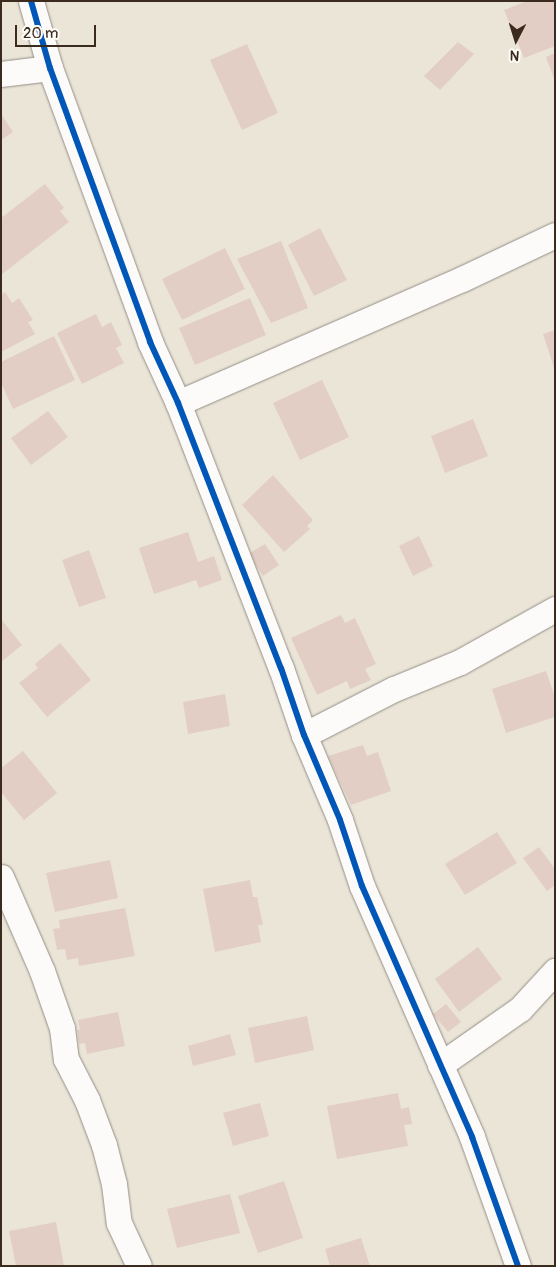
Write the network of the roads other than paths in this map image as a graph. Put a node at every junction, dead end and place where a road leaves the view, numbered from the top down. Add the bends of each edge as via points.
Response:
1 (33, 2) edge
2 (50, 68) junction
3 (1, 74) edge
4 (555, 235) edge
5 (178, 403) junction
6 (555, 609) edge
7 (304, 735) junction
8 (1, 877) edge
9 (555, 971) edge
10 (440, 1065) junction
11 (139, 1266) edge
12 (518, 1266) edge

1 - 2 street
2 - 3 street
2 - 5 street via 150,342
4 - 5 street
5 - 7 street via 282,668
6 - 7 street via 460,662 394,689
7 - 10 street via 340,820 362,886
8 - 11 street via 42,971 62,1028 66,1059 87,1100 104,1145 114,1184 118,1223
9 - 10 street via 520,1010
10 - 12 street via 472,1137

